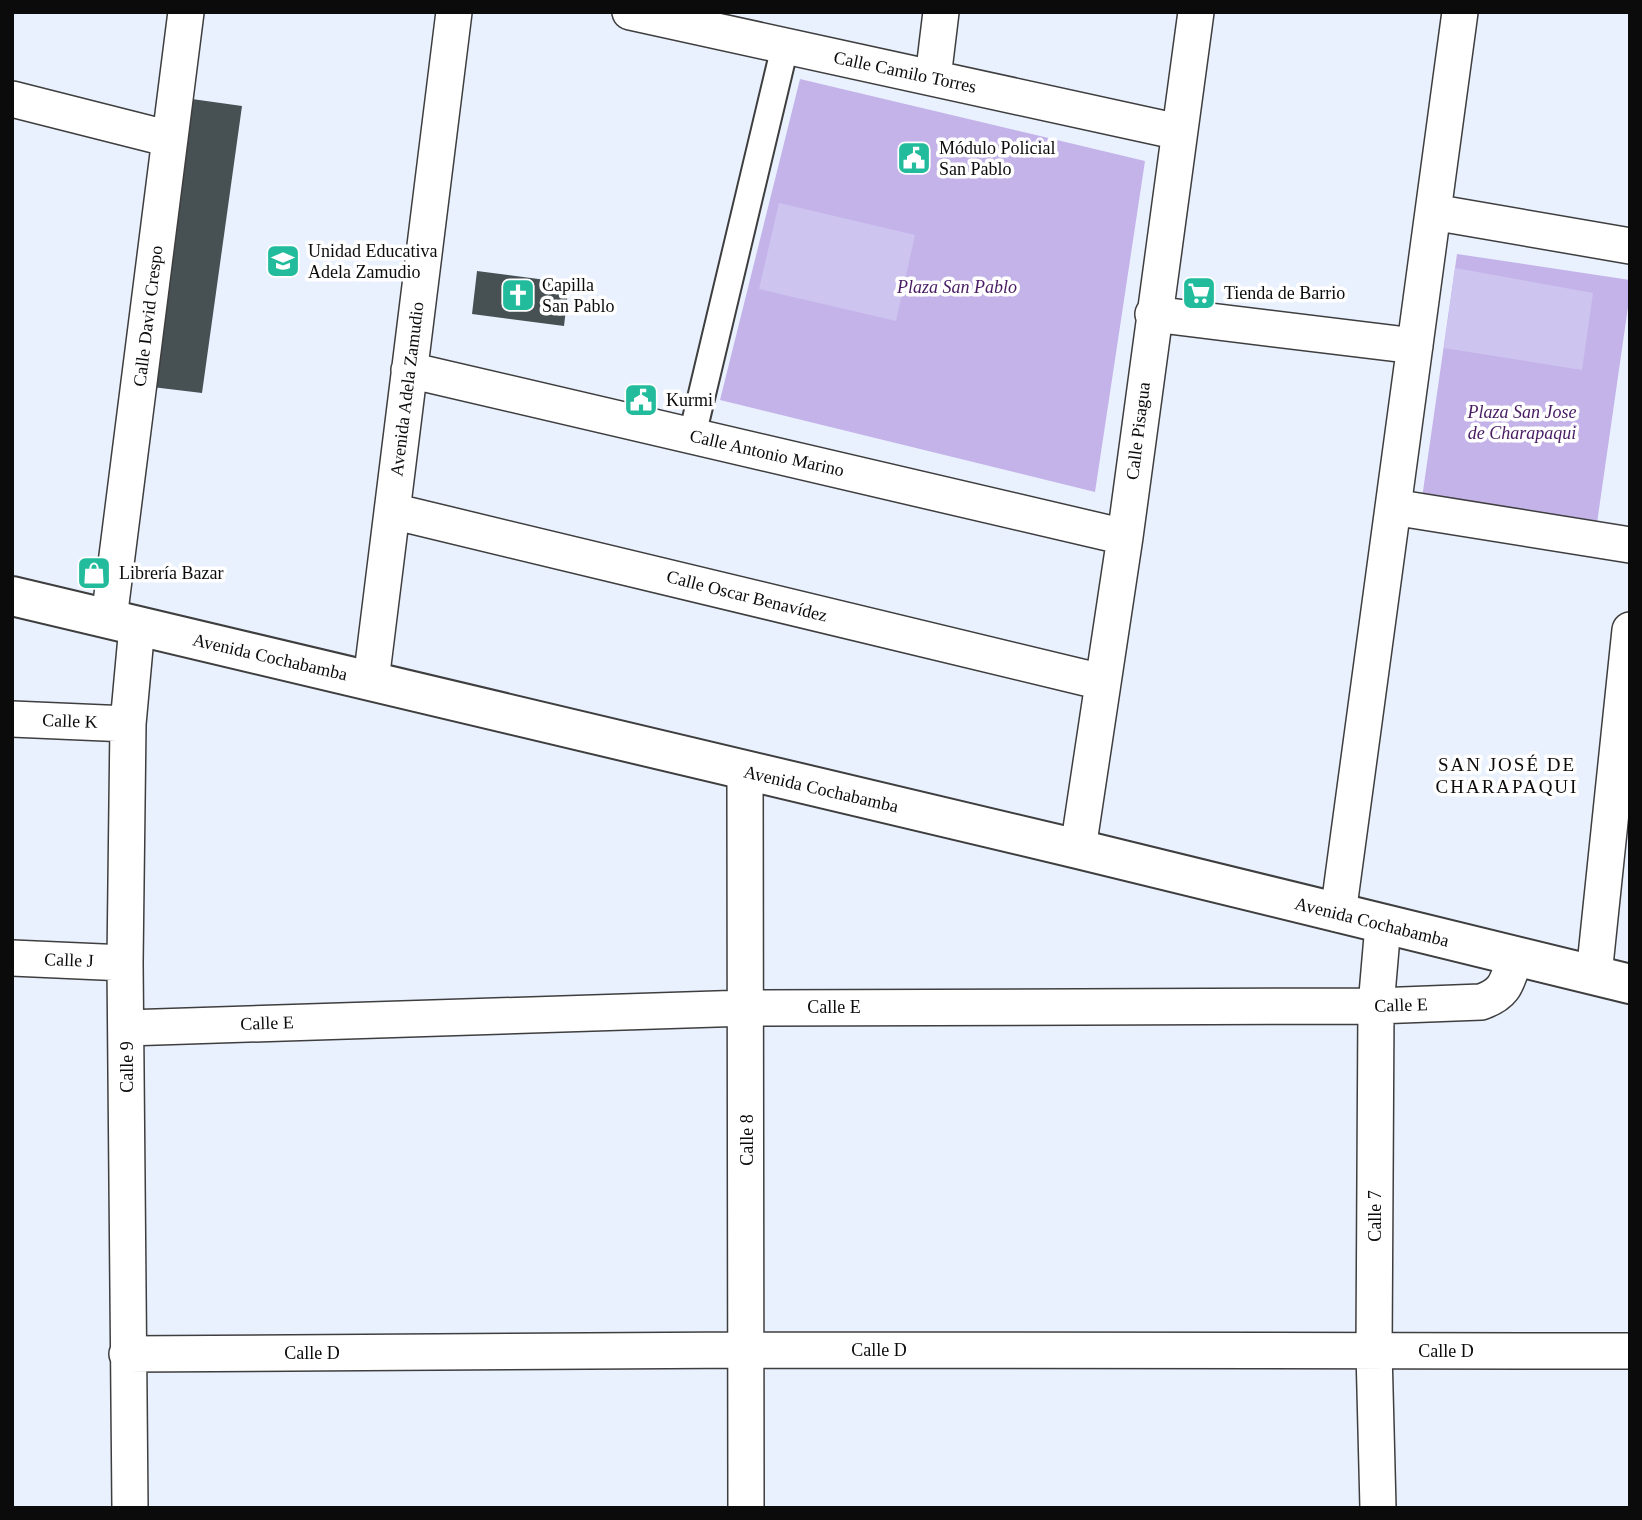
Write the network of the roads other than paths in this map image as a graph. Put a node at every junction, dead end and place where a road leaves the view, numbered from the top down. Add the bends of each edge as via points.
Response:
1 (186, 12) edge
2 (454, 12) edge
3 (630, 12) edge
4 (941, 12) edge
5 (1196, 12) edge
6 (1460, 12) edge
7 (700, 20) edge
8 (785, 46) junction
9 (933, 78) junction
10 (12, 99) edge
11 (1179, 132) junction
12 (170, 139) junction
13 (1433, 212) junction
14 (1630, 246) edge
15 (1153, 314) junction
16 (1415, 346) junction
17 (410, 370) junction
18 (692, 436) junction
19 (1393, 507) junction
20 (392, 511) junction
21 (1125, 537) junction
22 (1630, 545) edge
23 (12, 596) edge
24 (123, 622) junction
25 (1630, 630) edge
26 (370, 681) junction
27 (1102, 682) junction
28 (12, 719) edge
29 (128, 724) junction
30 (745, 772) junction
31 (1078, 849) junction
32 (1338, 914) junction
33 (1383, 925) junction
34 (1515, 957) junction
35 (12, 958) edge
36 (125, 963) junction
37 (1612, 980) edge
38 (1376, 1006) junction
39 (747, 1008) junction
40 (126, 1028) junction
41 (747, 1350) junction
42 (1374, 1351) junction
43 (1630, 1351) edge
44 (127, 1353) junction
45 (131, 1508) edge
46 (746, 1508) edge
47 (1378, 1508) edge

1 - 12 street, Calle David Crespo
2 - 17 street, Avenida Adela Zamudio
3 - 7 street, Calle Camilo Torres
4 - 9 street
5 - 11 street, Calle Pisagua
6 - 13 street
7 - 8 street, Calle Camilo Torres
8 - 9 street, Calle Camilo Torres
8 - 18 street
9 - 11 street, Calle Camilo Torres
10 - 12 street
11 - 15 street, Calle Pisagua
12 - 24 street, Calle David Crespo
13 - 14 street
13 - 16 street
15 - 16 street
15 - 21 street, Calle Pisagua
16 - 19 street
17 - 18 street, Calle Antonio Marino
17 - 20 street, Avenida Adela Zamudio
18 - 21 street, Calle Antonio Marino
19 - 22 street
19 - 32 street
20 - 26 street, Avenida Adela Zamudio
20 - 27 street, Calle Oscar Benavídez
21 - 27 street, Calle Pisagua
23 - 24 street, Avenida Cochabamba
24 - 26 street, Avenida Cochabamba
24 - 29 street, Calle 9
25 - 37 street
26 - 30 street, Avenida Cochabamba
27 - 31 street, Calle Pisagua
28 - 29 street, Calle K
29 - 36 street, Calle 9
30 - 31 street, Avenida Cochabamba
30 - 39 street, Calle 8
31 - 32 street, Avenida Cochabamba
32 - 33 street, Avenida Cochabamba
33 - 34 street, Avenida Cochabamba
33 - 38 street, Calle 7
34 - 37 street, Avenida Cochabamba
34 - 38 street, Calle E via 1506,986 1496,997 1481,1002
35 - 36 street, Calle J
36 - 40 street, Calle 9
38 - 39 street, Calle E
38 - 42 street, Calle 7
39 - 40 street, Calle E
39 - 41 street, Calle 8
40 - 44 street, Calle 9
41 - 42 street, Calle D
41 - 44 street, Calle D
41 - 46 street, Calle 8
42 - 43 street, Calle D
42 - 47 street, Calle 7
44 - 45 street, Calle 9

